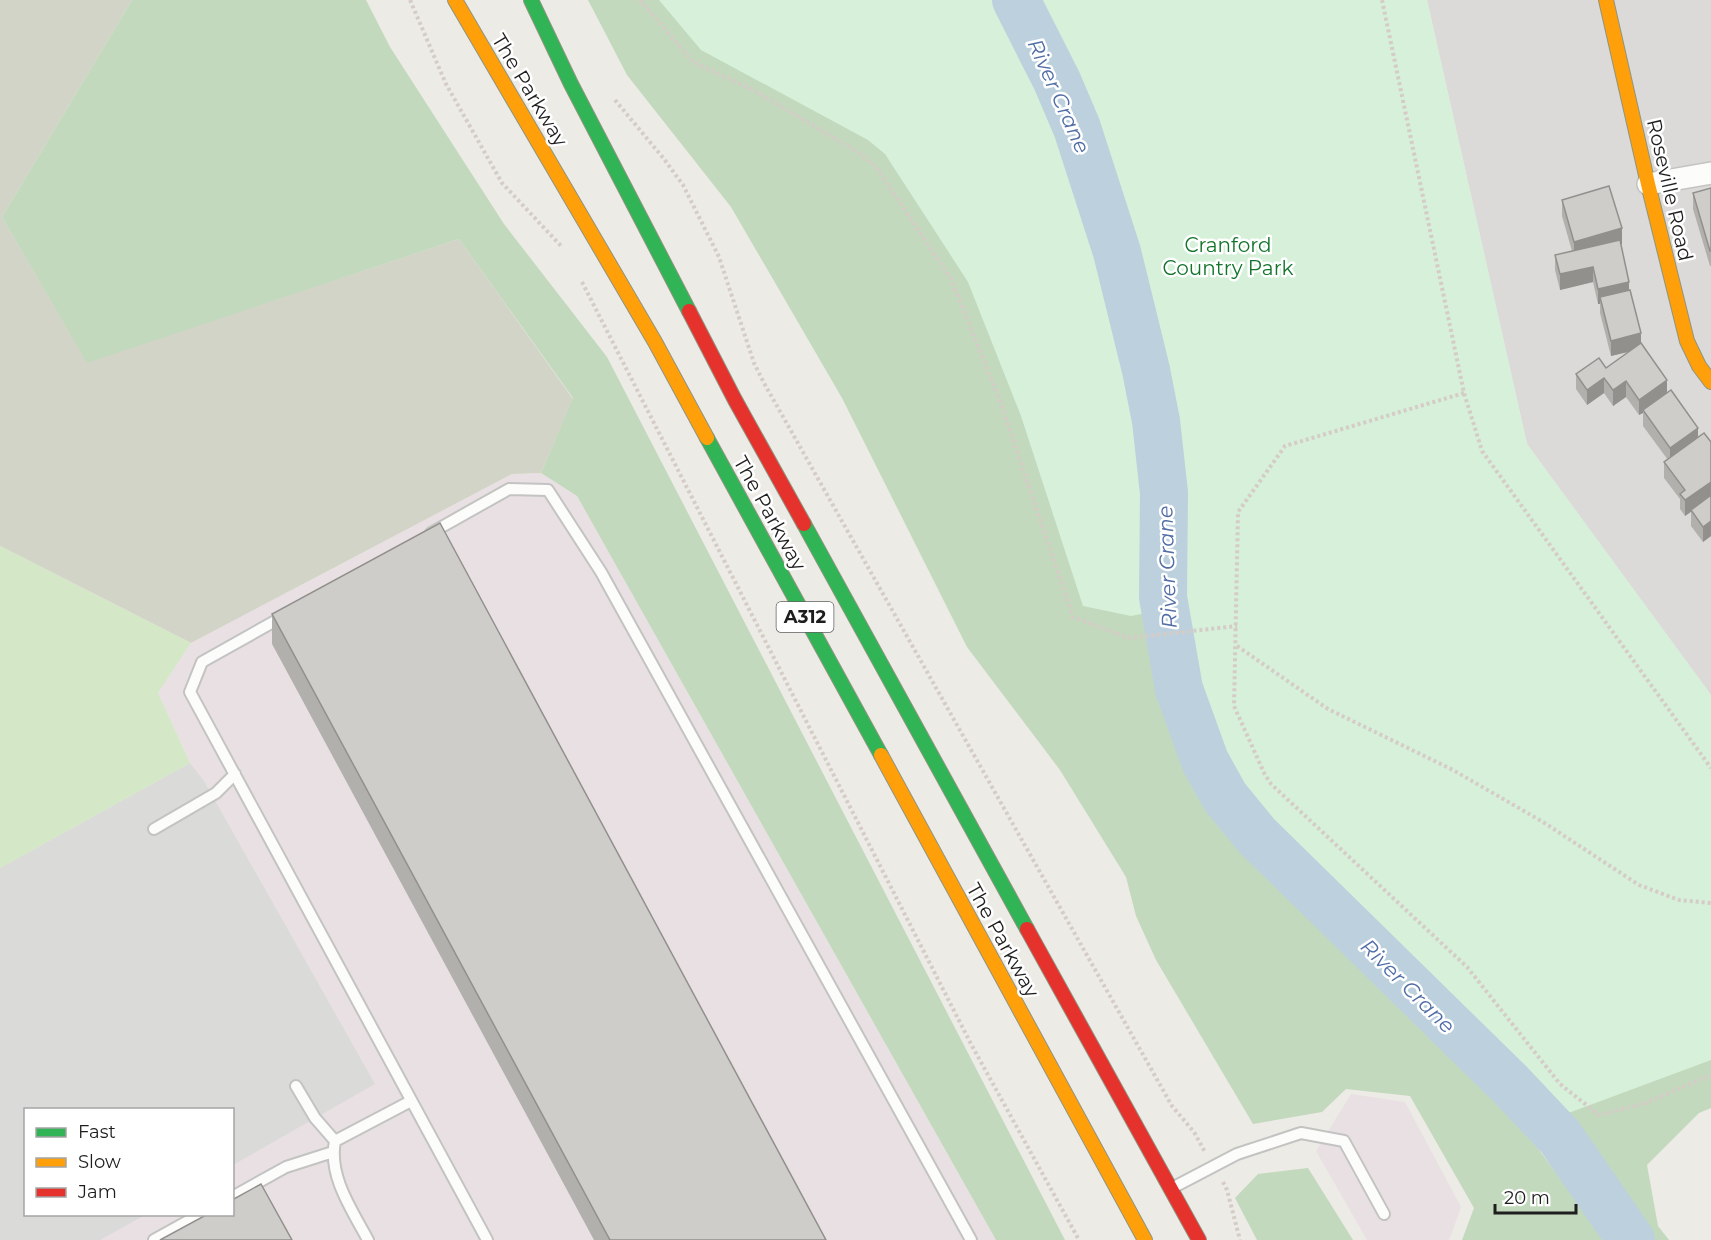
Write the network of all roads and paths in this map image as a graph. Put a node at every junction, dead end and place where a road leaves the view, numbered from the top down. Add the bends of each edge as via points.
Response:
1 (410, 0) edge
2 (455, 0) edge
3 (531, 0) edge
4 (640, 0) edge
5 (1382, 0) edge
6 (1606, 0) edge
7 (609, 92) dead end
8 (1711, 173) edge
9 (1648, 184) junction
10 (565, 250) dead end
11 (578, 273) dead end
12 (1711, 382) edge
13 (1464, 393) junction
14 (417, 540) edge
15 (294, 610) edge
16 (1237, 626) junction
17 (1236, 646) junction
18 (1711, 768) edge
19 (235, 774) junction
20 (154, 829) dead end
21 (1711, 903) edge
22 (1711, 1075) edge
23 (296, 1086) dead end
24 (411, 1101) junction
25 (335, 1141) junction
26 (1203, 1148) dead end
27 (333, 1152) junction
28 (1171, 1189) junction
29 (1227, 1190) dead end
30 (234, 1196) edge
31 (1384, 1214) dead end
32 (199, 1216) edge
33 (154, 1240) edge
34 (368, 1240) edge
35 (487, 1240) edge
36 (971, 1240) edge
37 (1079, 1240) edge
38 (1145, 1240) edge
39 (1199, 1240) edge
40 (1239, 1240) edge

1 - 10 path via 446,84 502,183
2 - 38 main road, The Parkway / A312 via 655,342
3 - 28 main road, The Parkway / A312 via 735,400
4 - 16 path via 693,62 754,91 876,167 951,279 1000,401 1073,617 1129,638
5 - 13 path
6 - 9 main road, Roseville Road
7 - 26 path via 683,186 716,250 764,383 1172,1106
8 - 9 street
9 - 12 main road, Roseville Road via 1687,341
11 - 37 path via 971,1044
13 - 16 path via 1285,446 1238,512
13 - 18 path via 1482,451
14 - 36 lane via 509,489 548,490 601,572
15 - 19 lane via 202,662 190,692
16 - 17 path
17 - 21 path via 1328,709 1453,770 1543,822 1639,885 1679,900
17 - 22 path via 1234,706 1264,775 1467,967 1560,1084 1599,1115 1646,1103
19 - 20 lane via 216,793
19 - 24 lane
23 - 25 lane via 315,1118
24 - 25 lane
24 - 35 lane
25 - 27 lane
27 - 30 lane via 286,1167
27 - 34 lane via 341,1191
28 - 31 lane via 1238,1154 1301,1133 1344,1141
28 - 39 main road, The Parkway / A312
29 - 40 path
32 - 33 lane

